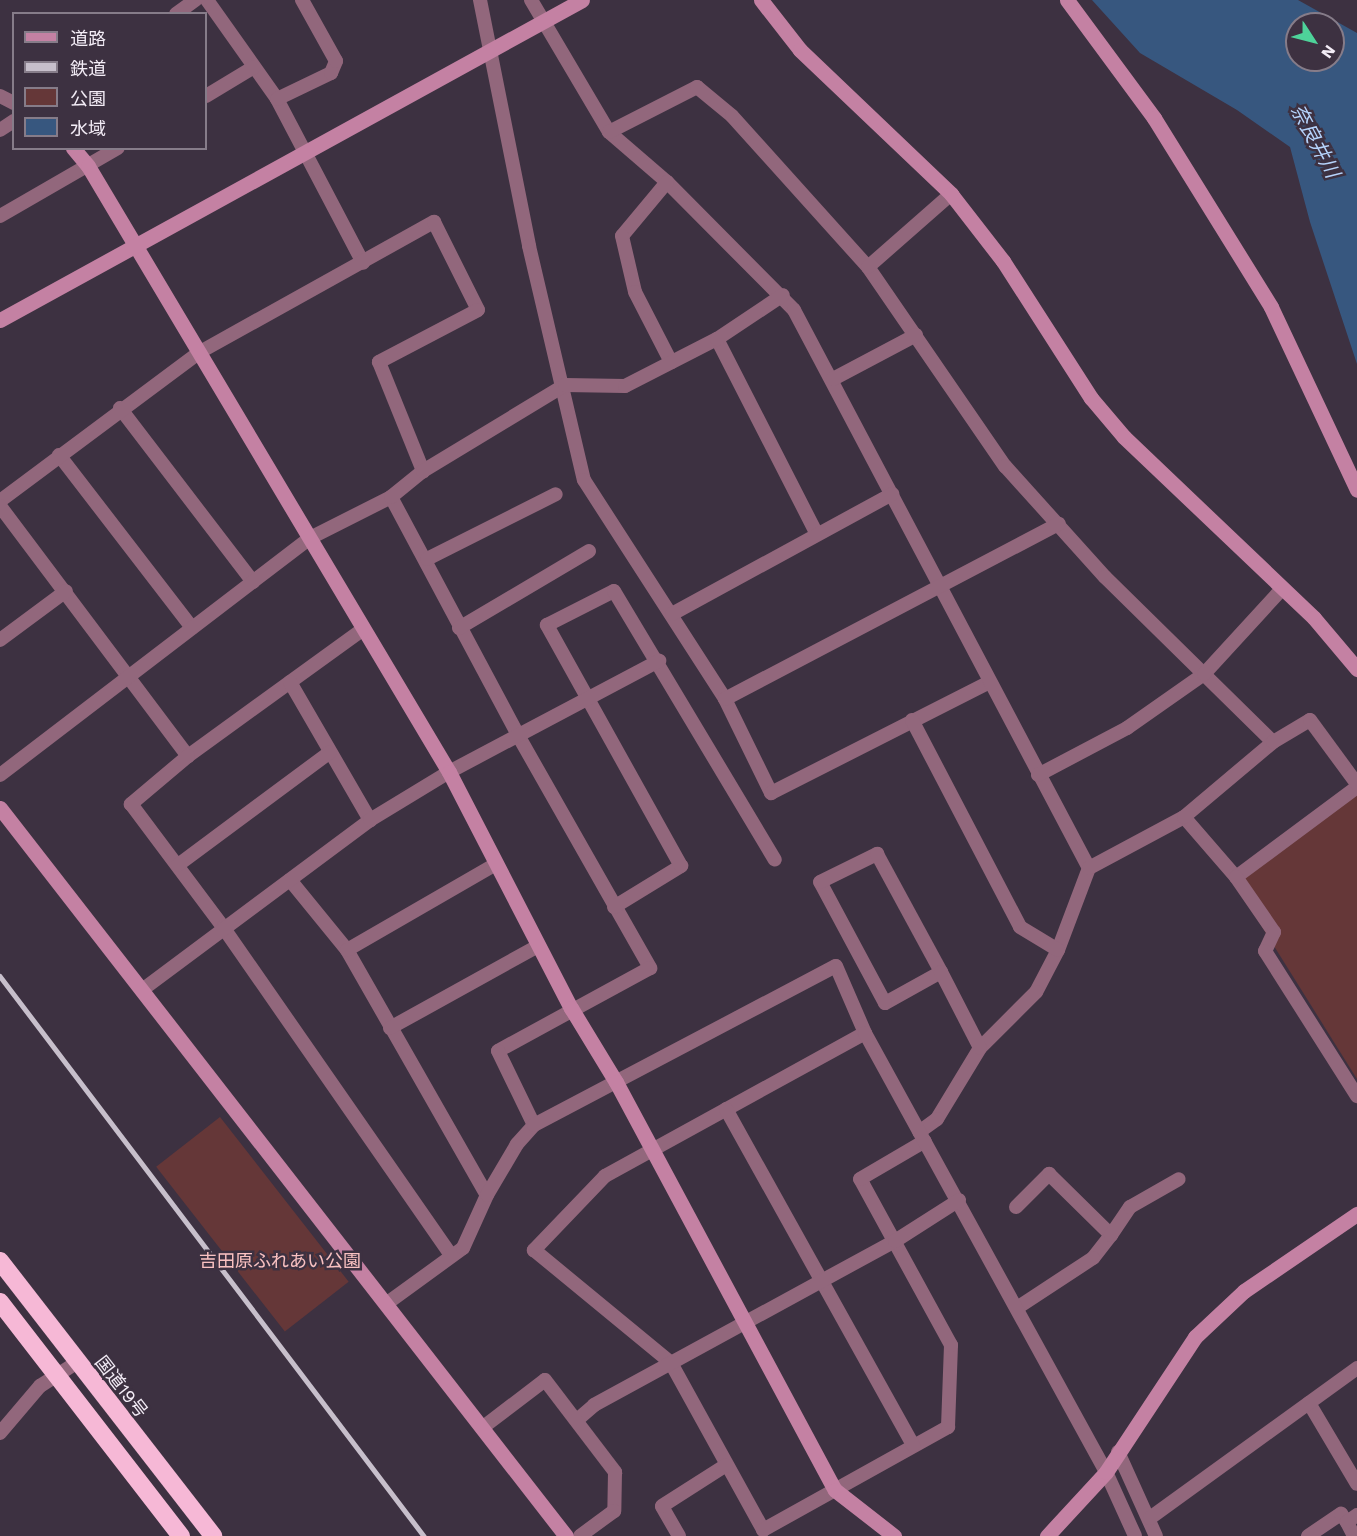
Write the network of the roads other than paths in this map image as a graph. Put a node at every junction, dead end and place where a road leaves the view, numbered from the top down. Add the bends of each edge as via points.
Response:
1 (207, 0) edge
2 (302, 0) edge
3 (480, 0) edge
4 (531, 0) edge
5 (582, 0) edge
6 (761, 0) edge
7 (1067, 0) edge
8 (542, 22) junction
9 (488, 52) junction
10 (254, 67) junction
11 (207, 95) edge
12 (277, 99) junction
13 (609, 132) junction
14 (75, 150) edge
15 (115, 150) edge
16 (305, 153) junction
17 (88, 166) junction
18 (667, 182) junction
19 (951, 194) junction
20 (0, 216) edge
21 (136, 247) junction
22 (363, 263) junction
23 (868, 267) junction
24 (783, 295) junction
25 (0, 320) edge
26 (916, 335) junction
27 (717, 339) junction
28 (200, 352) junction
29 (671, 362) junction
30 (833, 380) junction
31 (565, 386) junction
32 (120, 408) junction
33 (60, 455) junction
34 (423, 471) junction
35 (1357, 490) edge
36 (556, 494) dead end
37 (892, 494) junction
38 (391, 497) junction
39 (0, 501) edge
40 (0, 506) edge
41 (1059, 524) junction
42 (817, 534) junction
43 (310, 538) junction
44 (589, 551) dead end
45 (427, 559) junction
46 (253, 582) junction
47 (941, 586) junction
48 (1282, 589) junction
49 (66, 591) junction
50 (672, 614) junction
51 (192, 628) junction
52 (459, 628) junction
53 (362, 630) junction
54 (0, 640) edge
55 (659, 661) junction
56 (1357, 669) edge
57 (1204, 674) junction
58 (131, 675) junction
59 (290, 682) junction
60 (988, 683) junction
61 (725, 699) junction
62 (587, 700) junction
63 (912, 720) junction
64 (519, 737) junction
65 (1273, 742) junction
66 (330, 752) junction
67 (188, 756) junction
68 (449, 772) junction
69 (0, 775) edge
70 (1038, 775) junction
71 (1357, 785) edge
72 (0, 808) edge
73 (1184, 817) junction
74 (370, 820) junction
75 (775, 860) dead end
76 (496, 864) junction
77 (178, 865) junction
78 (1089, 868) junction
79 (1236, 877) junction
80 (290, 880) junction
81 (614, 907) junction
82 (223, 927) junction
83 (538, 945) junction
84 (347, 950) junction
85 (1058, 950) junction
86 (941, 972) junction
87 (142, 990) junction
88 (571, 1008) junction
89 (390, 1028) junction
90 (865, 1033) junction
91 (980, 1048) junction
92 (616, 1082) junction
93 (1357, 1096) edge
94 (726, 1109) junction
95 (534, 1125) junction
96 (922, 1137) junction
97 (651, 1152) junction
98 (1179, 1179) dead end
99 (487, 1195) junction
100 (958, 1200) junction
101 (1016, 1207) dead end
102 (1357, 1214) edge
103 (1111, 1235) junction
104 (895, 1241) junction
105 (451, 1255) junction
106 (0, 1262) edge
107 (822, 1281) junction
108 (0, 1302) edge
109 (386, 1304) junction
110 (1017, 1308) junction
111 (746, 1323) junction
112 (671, 1362) junction
113 (76, 1363) junction
114 (1357, 1368) edge
115 (56, 1375) junction
116 (1309, 1403) junction
117 (577, 1420) junction
118 (482, 1428) junction
119 (0, 1432) edge
120 (913, 1445) junction
121 (1118, 1452) junction
122 (726, 1465) junction
123 (1106, 1472) junction
124 (1357, 1484) edge
125 (835, 1491) junction
126 (1150, 1518) junction
127 (1352, 1518) edge
128 (757, 1533) edge
129 (181, 1536) edge
130 (213, 1536) edge
131 (566, 1536) edge
132 (580, 1536) edge
133 (679, 1536) edge
134 (894, 1536) edge
135 (1047, 1536) edge
136 (1135, 1536) edge
137 (1156, 1536) edge
138 (1308, 1536) edge
139 (1354, 1536) edge

1 - 10 street
2 - 12 street via 336,61 331,74
3 - 9 street
4 - 8 street
5 - 8 street
6 - 19 street via 800,50
7 - 35 street via 1154,118 1271,308
8 - 9 street
8 - 13 street
9 - 16 street
9 - 31 street
10 - 11 street
10 - 12 street
12 - 16 street
13 - 18 street
13 - 23 street via 697,87 732,116
14 - 17 street
15 - 17 street
16 - 21 street
16 - 22 street
17 - 20 street
17 - 21 street
18 - 24 street
18 - 29 street via 622,236 634,292
19 - 23 street
19 - 48 street via 1003,261 1091,398 1117,429
21 - 25 street
21 - 28 street
22 - 28 street
22 - 34 street via 434,222 478,310 379,362
23 - 26 street
24 - 27 street
24 - 30 street
26 - 30 street
26 - 41 street via 1005,466
27 - 29 street
27 - 42 street
28 - 32 street
28 - 43 street
29 - 31 street via 625,386
30 - 37 street
31 - 34 street
31 - 50 street via 565,404 584,480
32 - 33 street
32 - 46 street
33 - 39 street
33 - 51 street
34 - 38 street
36 - 45 street
37 - 42 street
37 - 47 street
38 - 43 street
38 - 45 street
40 - 49 street
41 - 47 street
41 - 57 street via 1105,578
42 - 50 street
43 - 46 street
43 - 53 street
44 - 52 street
45 - 52 street
46 - 51 street
47 - 60 street
47 - 61 street
48 - 56 street via 1330,635
48 - 57 street
49 - 54 street
49 - 58 street
50 - 61 street
51 - 58 street
52 - 64 street
53 - 59 street
53 - 68 street
55 - 62 street
55 - 62 street via 614,591 547,625
55 - 75 street
57 - 65 street
57 - 70 street via 1127,728
58 - 67 street
58 - 69 street
59 - 66 street
59 - 67 street
60 - 63 street
60 - 70 street
61 - 63 street via 771,793
62 - 64 street
62 - 81 street via 681,866
63 - 85 street via 1020,927
64 - 68 street
64 - 81 street
65 - 71 street via 1310,720
65 - 73 street
66 - 74 street
66 - 77 street
67 - 77 street via 130,804
68 - 74 street
68 - 76 street
70 - 78 street
71 - 79 street
72 - 87 street
73 - 78 street
73 - 79 street
74 - 80 street
76 - 83 street
76 - 84 street
77 - 82 street
78 - 85 street
79 - 93 street via 1274,932 1265,951
80 - 82 street
80 - 84 street
81 - 88 street via 650,968
82 - 87 street
82 - 105 street
83 - 88 street
83 - 89 street
84 - 89 street
85 - 91 street via 1036,992
86 - 86 street via 877,854 820,882 885,1003
86 - 91 street
87 - 109 street
88 - 92 street
88 - 95 street via 498,1051
89 - 99 street
90 - 92 street via 836,966 693,1038
90 - 94 street
90 - 96 street
91 - 96 street
92 - 95 street
92 - 97 street
94 - 97 street
94 - 107 street
95 - 99 street via 517,1144
96 - 100 street
96 - 104 street via 860,1179
97 - 111 street
97 - 112 street via 605,1176 534,1251
98 - 103 street via 1130,1207
99 - 105 street via 462,1248
100 - 104 street
100 - 110 street
101 - 103 street via 1049,1174
102 - 121 street via 1244,1291 1195,1337
103 - 110 street via 1093,1258
104 - 107 street
104 - 120 street via 951,1344 948,1427
105 - 109 street
106 - 113 highway, 国道19号
107 - 111 street
107 - 120 street
108 - 115 highway
109 - 118 street
110 - 123 street
111 - 112 street
111 - 125 street
112 - 117 street via 594,1405
112 - 122 street
113 - 115 street
113 - 130 highway, 国道19号
114 - 116 street
115 - 119 street via 40,1386
115 - 129 highway
116 - 124 street
116 - 126 street
117 - 118 street via 545,1380
117 - 132 street via 615,1472 614,1511
118 - 131 street
120 - 125 street
121 - 123 street
121 - 126 street
122 - 128 street
122 - 133 street via 662,1506
123 - 135 street
123 - 136 street
125 - 128 street
125 - 134 street
126 - 137 street
127 - 138 street via 1341,1514
127 - 139 street

